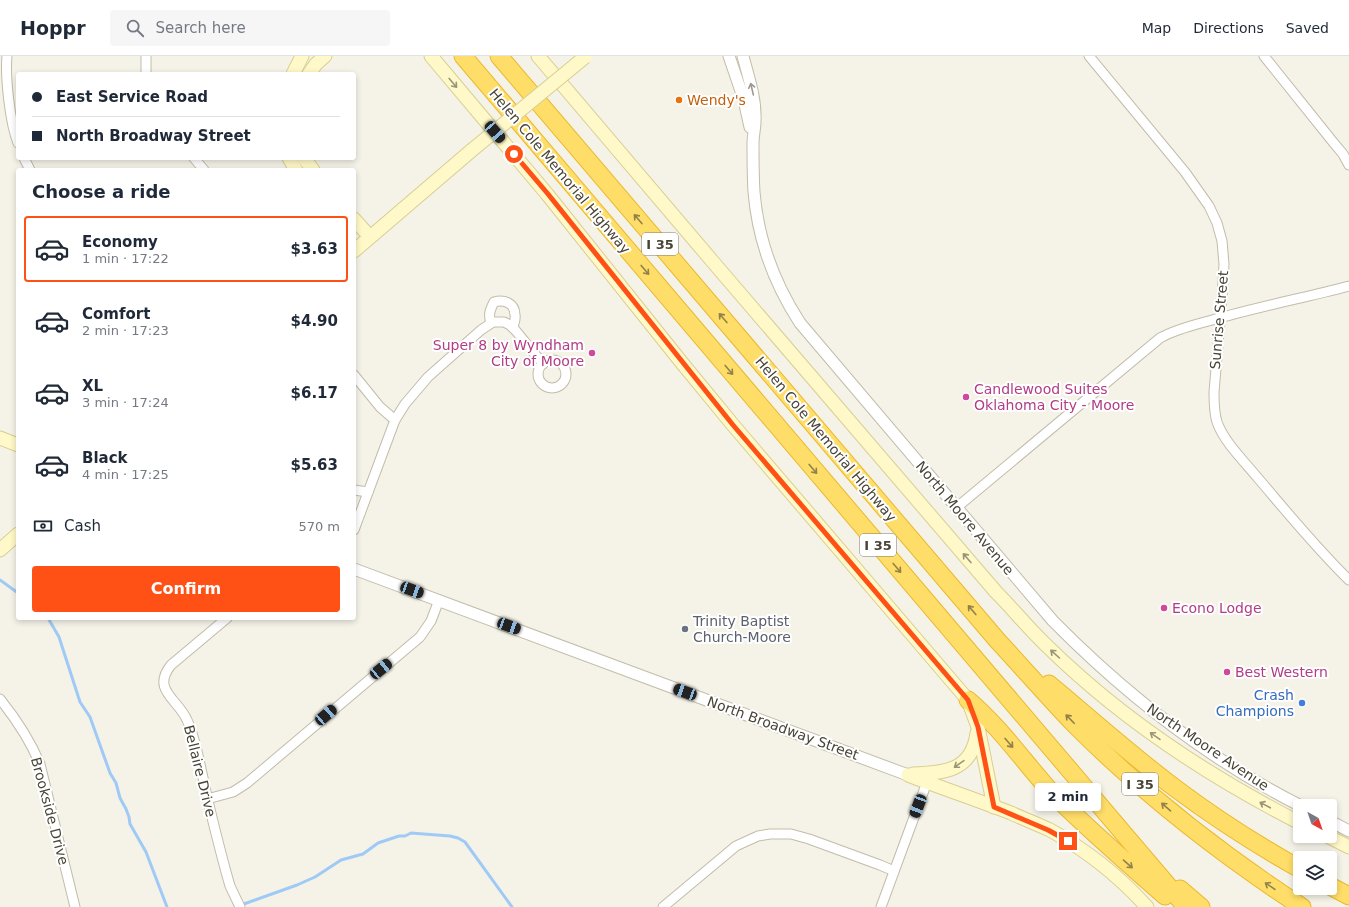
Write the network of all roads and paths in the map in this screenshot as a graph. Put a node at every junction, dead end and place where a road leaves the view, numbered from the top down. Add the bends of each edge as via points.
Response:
1 (7, 56) edge
2 (146, 56) edge
3 (302, 56) edge
4 (325, 56) edge
5 (430, 56) edge
6 (463, 56) edge
7 (499, 56) edge
8 (586, 56) edge
9 (729, 56) edge
10 (743, 56) edge
11 (1089, 56) edge
12 (1264, 56) edge
13 (539, 57) edge
14 (146, 72) edge
15 (294, 72) edge
16 (310, 72) edge
17 (16, 135) edge
18 (753, 142) junction
19 (1346, 151) edge
20 (196, 160) edge
21 (1349, 166) edge
22 (202, 168) edge
23 (356, 221) edge
24 (370, 237) junction
25 (356, 246) edge
26 (1349, 286) edge
27 (1221, 317) junction
28 (491, 323) junction
29 (513, 327) junction
30 (543, 364) dead end
31 (356, 377) edge
32 (395, 420) junction
33 (0, 438) edge
34 (16, 444) edge
35 (356, 490) edge
36 (368, 492) junction
37 (956, 508) junction
38 (356, 525) edge
39 (16, 536) edge
40 (0, 550) edge
41 (356, 570) edge
42 (1349, 580) edge
43 (439, 600) junction
44 (225, 620) edge
45 (997, 640) junction
46 (0, 699) edge
47 (968, 700) junction
48 (978, 727) junction
49 (908, 775) junction
50 (927, 782) junction
51 (207, 799) junction
52 (1293, 802) edge
53 (994, 807) junction
54 (1293, 819) edge
55 (1337, 825) edge
56 (1349, 831) edge
57 (1337, 841) edge
58 (1349, 847) edge
59 (1145, 860) junction
60 (1293, 865) edge
61 (894, 872) junction
62 (1337, 890) edge
63 (1349, 896) edge
64 (238, 903) edge
65 (75, 907) edge
66 (663, 907) edge
67 (881, 907) edge
68 (1147, 907) edge
69 (1178, 907) edge
70 (1186, 907) edge
71 (1202, 907) edge
72 (1302, 907) edge

1 - 17 street via 7,85
2 - 14 street
3 - 15 main road
4 - 16 main road
5 -> 47 main road via 548,194 733,425
6 -> 59 highway, Helen Cole Memorial Highway / I 35
45 -> 7 highway, Helen Cole Memorial Highway / I 35
8 - 24 main road, bridge
9 - 18 street, North Moore Avenue via 744,100
18 -> 10 street, North Moore Avenue via 753,91
11 - 27 street, Sunrise Street via 1185,172 1209,206 1222,241 1224,264
12 - 19 street
54 -> 13 main road via 1224,782 1137,724 1045,644 991,586
18 - 37 street, North Moore Avenue via 754,192 760,228 774,277 785,299 814,341
19 - 21 street
20 - 22 street
23 - 24 main road
24 - 25 main road
26 - 27 street
27 - 37 street via 1181,328 1160,338
27 - 42 street, Sunrise Street via 1214,392 1217,423 1239,456 1306,535
28 - 29 street via 499,321
28 - 29 street via 489,313 494,302 502,300 510,303 514,311
28 - 32 street via 428,377
29 - 30 street
31 - 32 street via 380,407
32 - 36 street
33 - 34 main road
35 - 36 street
36 - 38 street
37 - 52 street, North Moore Avenue via 1053,621 1087,655 1172,726 1240,772
39 - 40 main road
41 - 43 street, North Broadway Street
43 - 49 street, North Broadway Street
43 - 51 street via 430,622 410,645 247,783 233,792
44 - 51 street, Bellaire Drive via 171,665 163,681 166,691 187,719
45 - 60 highway via 1174,788
72 -> 45 highway, Helen Cole Memorial Highway / I 35 via 1219,850 1165,806 1076,726
46 - 65 street, Brookside Drive via 22,729 40,764
47 - 48 main road
47 -> 69 highway via 984,714 1052,792 1098,838
48 -> 49 main road via 974,749 958,765 939,773
48 - 53 main road
49 - 50 main road, North Broadway Street
50 - 53 main road, North Broadway Street
50 - 61 street
51 - 64 street, Bellaire Drive via 226,872
53 - 68 main road, North Broadway Street via 1048,830 1081,849 1109,870
55 - 56 street
57 - 58 main road
59 - 70 highway, Helen Cole Memorial Highway / I 35
59 - 71 highway
61 - 66 street via 809,839 791,834 770,834 758,836 736,846
61 - 67 street
62 - 63 highway

